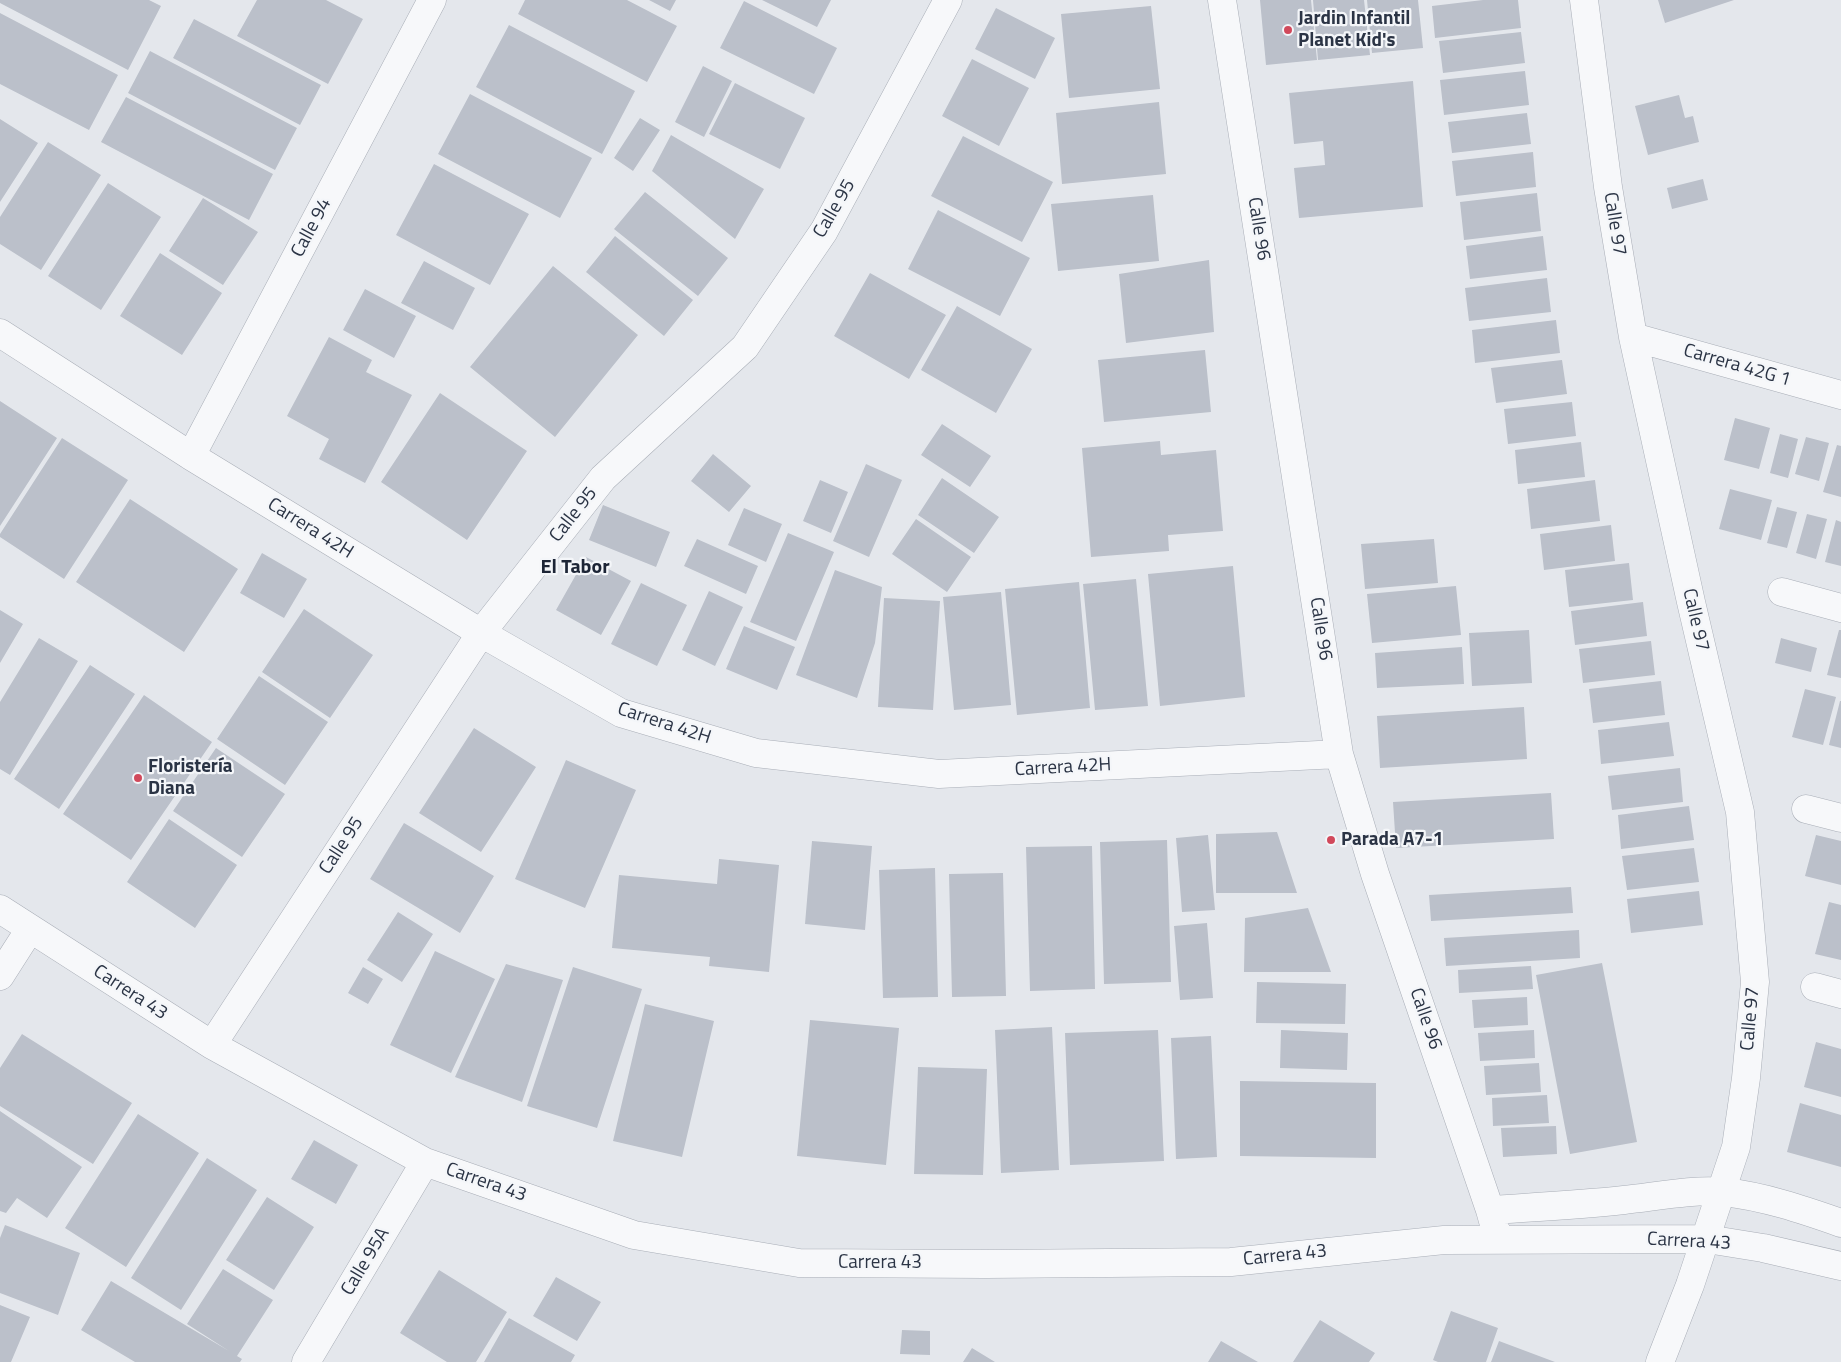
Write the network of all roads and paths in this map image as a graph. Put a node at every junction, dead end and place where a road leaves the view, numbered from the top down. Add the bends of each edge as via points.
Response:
1 (432, 0) edge
2 (948, 0) edge
3 (1222, 0) edge
4 (1584, 0) edge
5 (0, 333) edge
6 (1633, 337) junction
7 (1841, 395) edge
8 (191, 456) junction
9 (1782, 592) dead end
10 (1841, 608) edge
11 (481, 633) junction
12 (1339, 754) junction
13 (1806, 809) dead end
14 (1841, 818) edge
15 (0, 909) edge
16 (30, 929) junction
17 (0, 976) edge
18 (1814, 987) dead end
19 (1841, 994) edge
20 (212, 1045) junction
21 (425, 1162) junction
22 (1722, 1192) junction
23 (1490, 1210) junction
24 (1841, 1223) edge
25 (1498, 1239) junction
26 (1706, 1239) junction
27 (1841, 1266) edge
28 (306, 1362) edge
29 (1660, 1362) edge

1 - 8 street, Calle 94
2 - 11 street, Calle 95 via 824,231 745,347 603,478
3 - 12 street, Calle 96
4 - 6 street, Calle 97 via 1618,185
5 - 8 street, Carrera 42H
6 - 7 street, Carrera 42G 1
6 - 22 street, Calle 97 via 1690,602 1740,812 1755,982 1736,1146
8 - 11 street, Carrera 42H
9 - 10 street
11 - 12 street, Carrera 42H via 621,713 756,753 939,774
11 - 20 street, Calle 95
12 - 23 street, Calle 96 via 1376,874
13 - 14 street
15 - 16 street, Carrera 43
16 - 17 street
16 - 20 street, Carrera 43
18 - 19 street
20 - 21 street, Carrera 43
21 - 25 street, Carrera 43 via 634,1235 800,1263 1231,1262 1444,1240
21 - 28 street, Calle 95A
22 - 23 street
22 - 24 street via 1790,1207
22 - 26 street, Calle 97
23 - 25 street, Calle 96
25 - 26 street, Carrera 43
26 - 27 street, Carrera 43
26 - 29 street

